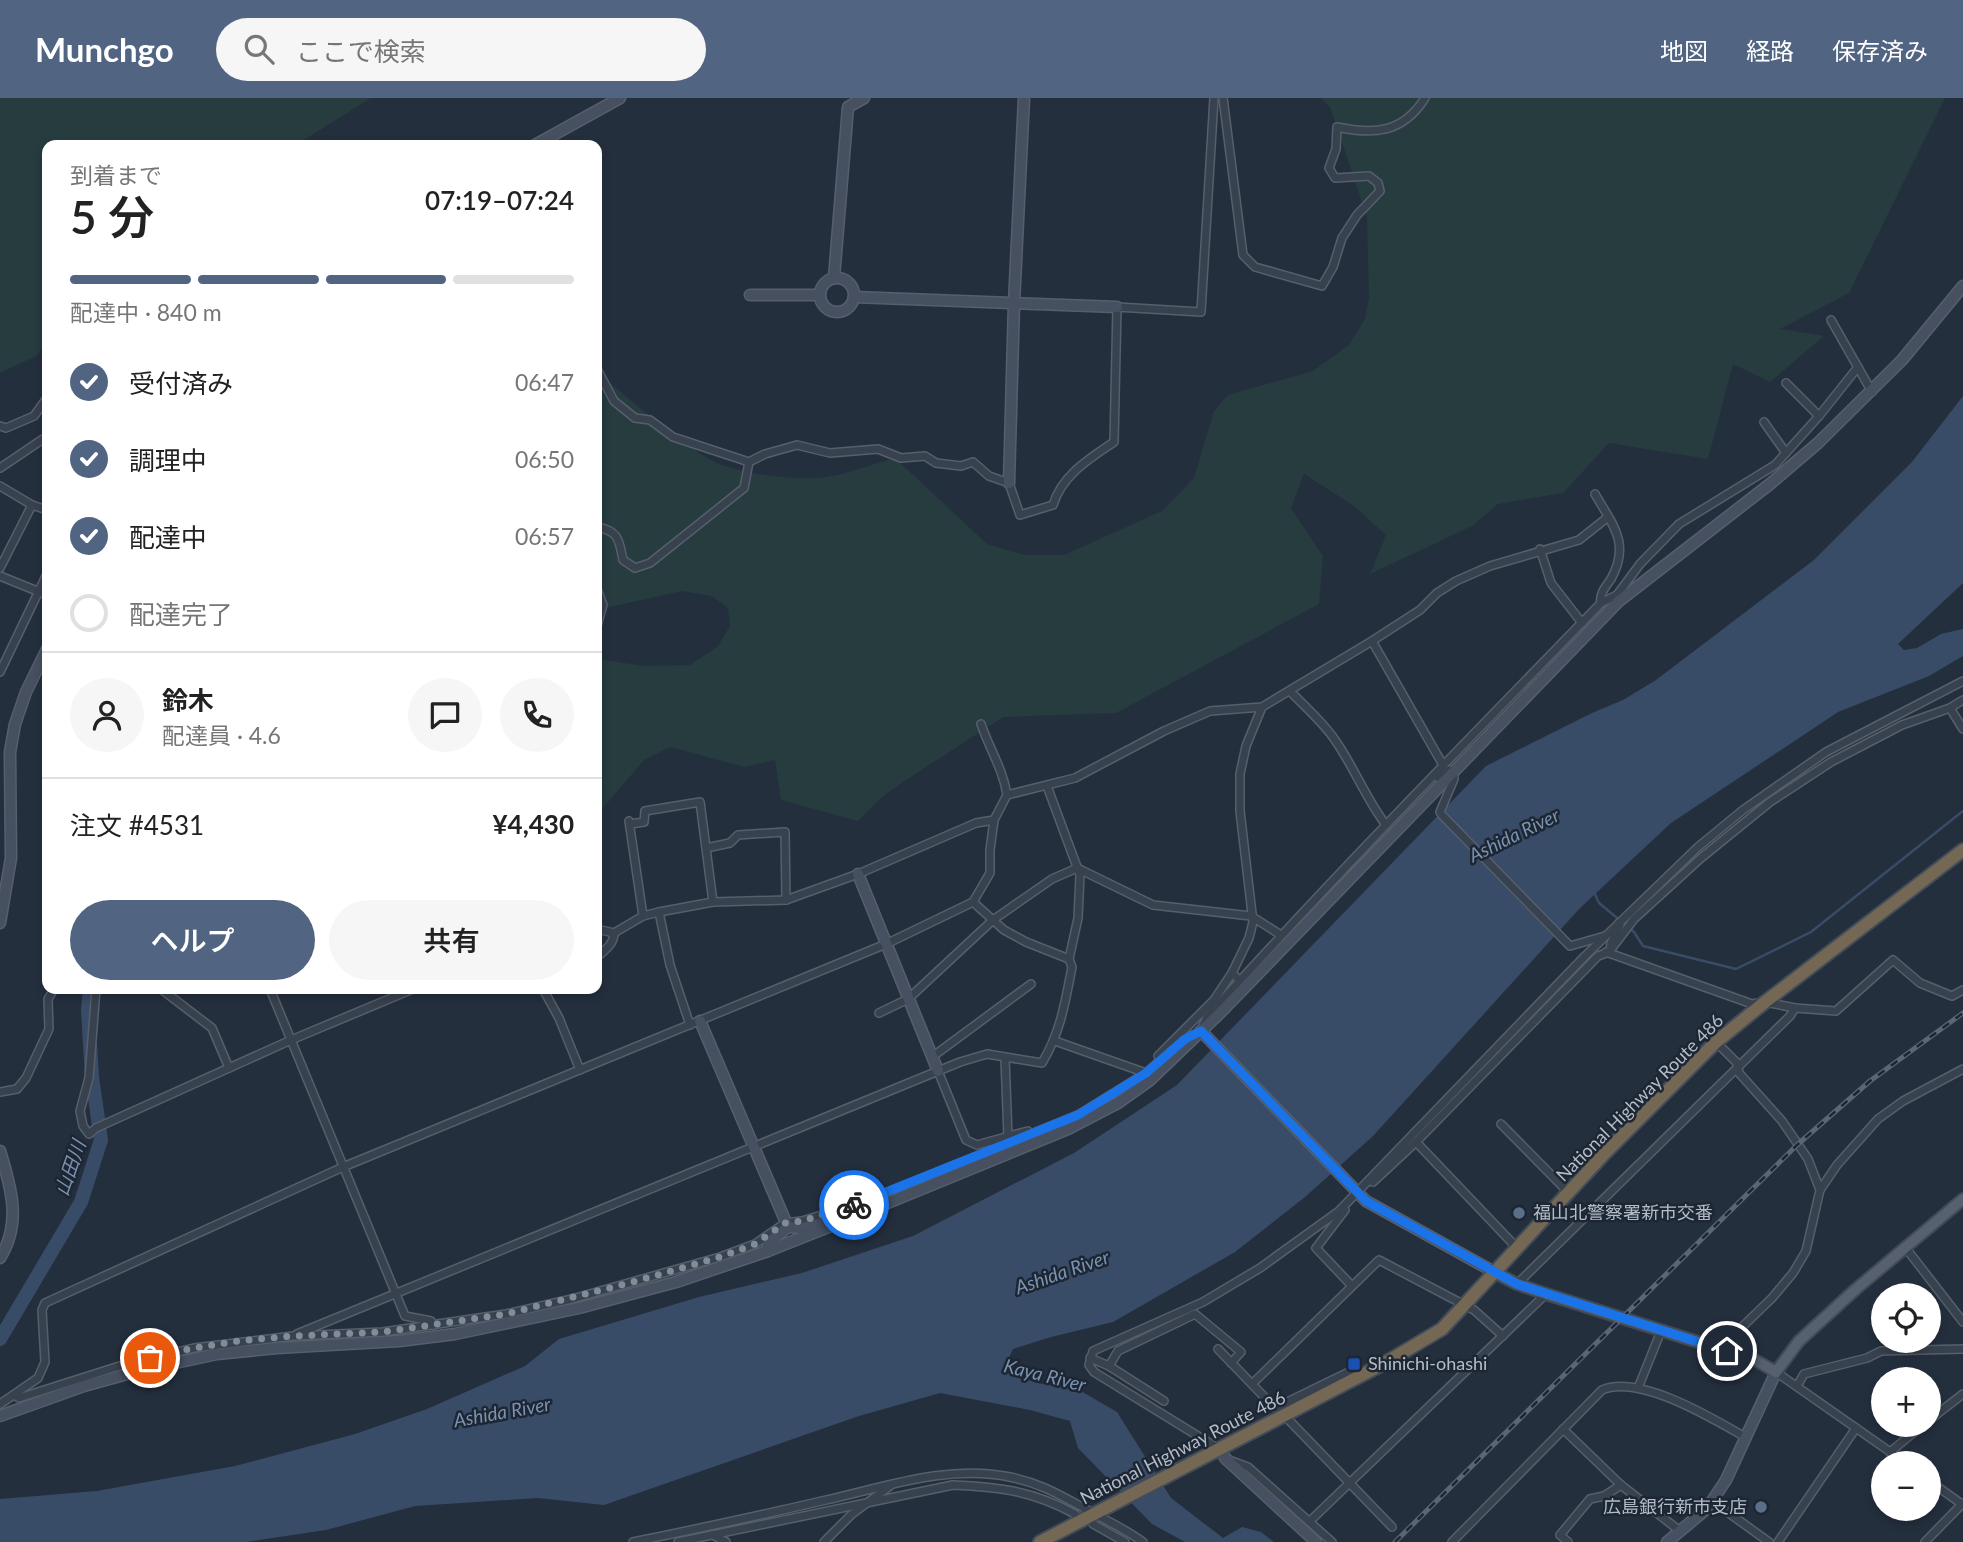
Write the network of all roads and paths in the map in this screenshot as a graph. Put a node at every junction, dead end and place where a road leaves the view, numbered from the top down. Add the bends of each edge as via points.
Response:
1 (620, 98) edge
2 (864, 98) edge
3 (1024, 98) edge
4 (1214, 98) edge
5 (1223, 98) edge
6 (1425, 98) edge
7 (544, 140) edge
8 (834, 278) junction
9 (1963, 286) edge
10 (750, 295) dead end
11 (820, 295) junction
12 (854, 297) junction
13 (1014, 303) junction
14 (1116, 307) junction
15 (1831, 320) dead end
16 (1858, 367) junction
17 (602, 378) edge
18 (1786, 383) dead end
19 (1872, 392) junction
20 (42, 405) edge
21 (1819, 416) junction
22 (1764, 422) dead end
23 (0, 426) edge
24 (42, 440) edge
25 (1786, 453) junction
26 (749, 462) junction
27 (0, 468) edge
28 (1009, 483) junction
29 (0, 486) edge
30 (1595, 494) dead end
31 (32, 505) junction
32 (42, 508) edge
33 (1608, 517) junction
34 (602, 528) edge
35 (1540, 550) junction
36 (0, 568) edge
37 (0, 576) edge
38 (42, 585) edge
39 (39, 591) junction
40 (42, 592) edge
41 (1618, 598) junction
42 (1601, 603) junction
43 (1582, 623) junction
44 (1372, 641) junction
45 (42, 659) edge
46 (0, 672) edge
47 (1963, 681) edge
48 (1290, 691) junction
49 (1963, 700) edge
50 (1262, 707) junction
51 (1950, 708) junction
52 (981, 724) dead end
53 (1963, 729) edge
54 (1443, 765) junction
55 (1453, 771) junction
56 (1046, 786) junction
57 (1418, 791) junction
58 (1007, 794) junction
59 (994, 820) junction
60 (1386, 825) junction
61 (706, 848) junction
62 (1963, 850) edge
63 (1963, 857) edge
64 (1077, 868) junction
65 (858, 874) junction
66 (1908, 890) junction
67 (786, 900) junction
68 (713, 902) junction
69 (973, 902) junction
70 (659, 912) junction
71 (643, 916) junction
72 (1251, 916) junction
73 (993, 920) junction
74 (0, 923) edge
75 (1618, 923) junction
76 (602, 930) edge
77 (614, 933) junction
78 (1281, 935) junction
79 (1605, 936) junction
80 (886, 944) junction
81 (1609, 952) junction
82 (602, 953) edge
83 (1585, 956) junction
84 (1069, 959) junction
85 (1232, 973) junction
86 (1240, 981) junction
87 (1031, 984) dead end
88 (1963, 990) edge
89 (51, 994) edge
90 (96, 994) edge
91 (168, 994) edge
92 (272, 994) edge
93 (401, 994) edge
94 (545, 994) edge
95 (908, 999) junction
96 (1765, 1002) junction
97 (1795, 1009) junction
98 (879, 1013) dead end
99 (695, 1023) junction
100 (1201, 1031) junction
101 (291, 1040) junction
102 (1055, 1041) junction
103 (1716, 1042) junction
104 (932, 1057) junction
105 (1005, 1058) junction
106 (229, 1068) junction
107 (1738, 1068) junction
108 (1963, 1069) edge
109 (580, 1070) junction
110 (938, 1071) junction
111 (1145, 1072) junction
112 (0, 1092) edge
113 (1501, 1124) dead end
114 (1041, 1130) junction
115 (1008, 1137) junction
116 (1416, 1142) junction
117 (753, 1147) junction
118 (0, 1150) edge
119 (343, 1167) junction
120 (1820, 1190) junction
121 (1358, 1192) junction
122 (1569, 1192) junction
123 (1963, 1199) edge
124 (1349, 1201) junction
125 (786, 1225) junction
126 (829, 1227) junction
127 (1905, 1247) junction
128 (1518, 1248) junction
129 (768, 1251) junction
130 (0, 1258) edge
131 (1496, 1273) junction
132 (1517, 1284) junction
133 (1352, 1286) junction
134 (396, 1294) junction
135 (1546, 1294) junction
136 (1466, 1306) junction
137 (1963, 1322) edge
138 (433, 1325) junction
139 (1661, 1331) junction
140 (293, 1336) junction
141 (1503, 1336) junction
142 (1218, 1349) dead end
143 (1963, 1349) edge
144 (1727, 1351) junction
145 (1090, 1358) junction
146 (1231, 1363) junction
147 (1110, 1366) junction
148 (1776, 1372) junction
149 (1355, 1379) junction
150 (1252, 1384) junction
151 (1797, 1386) junction
152 (1638, 1388) junction
153 (1963, 1394) edge
154 (14, 1395) junction
155 (1164, 1401) dead end
156 (0, 1404) edge
157 (1941, 1411) edge
158 (1284, 1415) junction
159 (0, 1416) edge
160 (1856, 1428) junction
161 (1563, 1429) junction
162 (1745, 1437) junction
163 (1908, 1437) edge
164 (1889, 1451) edge
165 (1891, 1451) edge
166 (1223, 1454) junction
167 (1350, 1483) junction
168 (892, 1484) junction
169 (1620, 1485) junction
170 (1941, 1489) edge
171 (870, 1501) junction
172 (1712, 1501) junction
173 (1963, 1504) edge
174 (1075, 1514) dead end
175 (1093, 1519) junction
176 (1310, 1521) junction
177 (1392, 1527) dead end
178 (1680, 1531) junction
179 (712, 1535) junction
180 (633, 1542) edge
181 (678, 1542) edge
182 (726, 1542) edge
183 (824, 1542) edge
184 (1040, 1542) edge
185 (1125, 1542) edge
186 (1143, 1542) edge
187 (1316, 1542) edge
188 (1332, 1542) edge
189 (1452, 1542) edge
190 (1569, 1542) edge
191 (1667, 1542) edge
192 (1769, 1542) edge
193 (1778, 1542) edge
194 (1925, 1542) edge

1 - 7 street
2 - 8 street via 848,107
3 - 13 street
4 - 14 street via 1200,312
5 - 6 street via 1243,255 1255,267 1322,286 1342,238 1380,191 1368,176 1335,178 1330,173 1337,127 1362,133 1392,128 1410,117
8 - 11 street via 826,282
8 - 12 street via 849,283
9 - 19 street
10 - 11 street
11 - 12 street via 833,311 844,310
12 - 13 street
13 - 14 street
13 - 28 street
14 - 28 street via 1114,442 1077,467 1057,491 1053,505 1020,515
15 - 16 street
16 - 19 street
16 - 21 street
17 - 26 street via 614,401 635,418 650,420 673,437
18 - 21 street
19 - 41 street via 1770,484
20 - 23 street via 34,416 6,428
21 - 25 street
22 - 25 street
24 - 27 street
25 - 41 street via 1775,465 1679,524 1640,564
26 - 28 street via 797,445 830,453 878,449 901,458 925,456 936,463 961,466 973,462 989,476
26 - 34 street via 744,488 650,563 635,568 623,560 619,539
29 - 31 street
30 - 33 street
31 - 32 street
31 - 36 street
33 - 35 street via 1580,540
33 - 42 street via 1620,537 1620,549
35 - 43 street via 1552,583
35 - 44 street via 1456,581
37 - 39 street
38 - 39 street
39 - 40 street
39 - 46 street
41 - 42 street
41 - 55 street
42 - 43 street
43 - 54 street
44 - 48 street
44 - 54 street
45 - 74 street via 15,723 10,752 11,858
47 - 75 street via 1798,770 1698,847
48 - 50 street
48 - 60 street via 1334,738
49 - 51 street
50 - 56 street via 1210,711 1075,779
50 - 72 street via 1240,774
51 - 53 street
51 - 81 street via 1902,725 1831,762 1770,802 1634,919
52 - 58 street
54 - 57 street
55 - 57 street via 1442,772
55 - 79 street via 1442,816 1570,946
55 - 100 street
56 - 58 street
56 - 64 street
57 - 60 street
58 - 59 street
59 - 65 street via 964,828
59 - 69 street via 990,873
60 - 78 street
61 - 67 street via 730,843 738,835 785,832
61 - 68 street
61 - 71 street via 700,802 645,811 643,822 629,822
62 - 66 highway, National Highway Route 486
63 - 66 highway, National Highway Route 486
64 - 72 street via 1153,905
64 - 73 street via 1052,879
64 - 84 street via 1078,918
65 - 67 street
65 - 80 street
66 - 96 highway, National Highway Route 486
67 - 68 street
68 - 70 street
69 - 73 street
69 - 80 street
70 - 71 street
70 - 99 street via 670,965
71 - 77 street
72 - 78 street
72 - 85 street via 1250,938
73 - 84 street via 1026,942
73 - 95 street
75 - 79 street
75 - 81 street
76 - 77 street
77 - 82 street
78 - 86 street
79 - 83 street
80 - 95 street
80 - 99 street
81 - 83 street
81 - 96 street via 1752,1004
81 - 116 street via 1598,956
83 - 121 street
84 - 102 street via 1072,967
85 - 86 street
85 - 111 street via 1214,1000
86 - 100 street via 1207,1017
87 - 104 street
88 - 97 street via 1952,996 1920,983 1893,960 1836,1011
89 - 112 street via 49,1029 26,1078 17,1088
90 - 106 street via 89,1079 80,1111 89,1134
91 - 106 street via 212,1028
92 - 101 street
93 - 101 street
94 - 109 street
95 - 98 street
95 - 104 street
96 - 97 street
96 - 103 highway, National Highway Route 486
97 - 107 street
99 - 109 street
99 - 117 street
100 - 111 street
100 - 121 street
100 - 126 street via 1149,1081 1118,1103 1068,1129
101 - 106 street
101 - 119 street
102 - 105 street via 1042,1063
102 - 111 street
103 - 107 street
103 - 122 highway, National Highway Route 486
104 - 110 street
105 - 110 street via 987,1054
105 - 115 street
107 - 120 street via 1808,1159
107 - 132 street
108 - 120 street via 1878,1118
109 - 119 street
110 - 115 street via 966,1140 977,1145
110 - 117 street
111 - 114 street via 1078,1115
113 - 122 street
114 - 115 street
114 - 125 street via 861,1203
116 - 121 street via 1382,1176
116 - 128 street
117 - 125 street
117 - 134 street
118 - 130 street via 13,1208 10,1237
119 - 134 street
119 - 154 street via 45,1303 41,1310 45,1362 38,1378
120 - 144 street via 1800,1262 1741,1328
121 - 124 street
121 - 131 street via 1366,1201
122 - 128 highway, National Highway Route 486
123 - 127 main road
124 - 133 street via 1316,1248
124 - 145 street via 1260,1268 1203,1302 1093,1351
125 - 126 street via 802,1228 823,1223
125 - 129 street via 768,1242
125 - 138 street via 755,1244 629,1283 506,1314
126 - 129 street
127 - 137 street
127 - 148 main road via 1799,1341
128 - 131 highway, National Highway Route 486
129 - 159 street via 677,1282 515,1323 399,1340 217,1354 84,1386
131 - 132 main road
131 - 136 highway, National Highway Route 486
132 - 135 main road
133 - 136 street via 1379,1260
133 - 150 street
134 - 138 street via 405,1316
134 - 140 street
135 - 139 main road
135 - 141 street
136 - 141 street
136 - 149 highway, National Highway Route 486 via 1415,1347
138 - 140 street
139 - 144 main road
139 - 152 street
140 - 154 street via 194,1348 19,1398
141 - 167 street
142 - 146 street
143 - 151 street via 1881,1350 1804,1374
144 - 148 main road
145 - 147 street
145 - 166 street via 1094,1372
146 - 147 street via 1241,1352 1195,1314 1118,1351
146 - 150 street
147 - 155 street
148 - 151 street
148 - 162 street
149 - 150 street via 1349,1372 1275,1408
149 - 158 highway, National Highway Route 486
151 - 160 street
152 - 161 street via 1614,1385 1602,1390
152 - 162 street via 1704,1413
153 - 157 street
154 - 156 street
158 - 166 highway, National Highway Route 486
158 - 167 street
160 - 164 street
160 - 193 street
161 - 169 street
161 - 189 street
162 - 172 street
163 - 165 street
166 - 175 highway, National Highway Route 486
166 - 176 street via 1248,1467
166 - 187 street
167 - 176 street
167 - 177 street
168 - 171 street
168 - 175 street via 946,1475 1007,1476 1055,1492
168 - 180 street
169 - 178 street
169 - 190 street via 1590,1499 1560,1535
170 - 173 street
171 - 174 street via 953,1485 995,1487 1032,1494
171 - 179 street
171 - 183 street
172 - 178 street
172 - 192 street
173 - 194 street
175 - 184 highway, National Highway Route 486
175 - 185 street
175 - 186 street via 1120,1526
176 - 188 street
178 - 191 street
179 - 181 street
179 - 182 street

